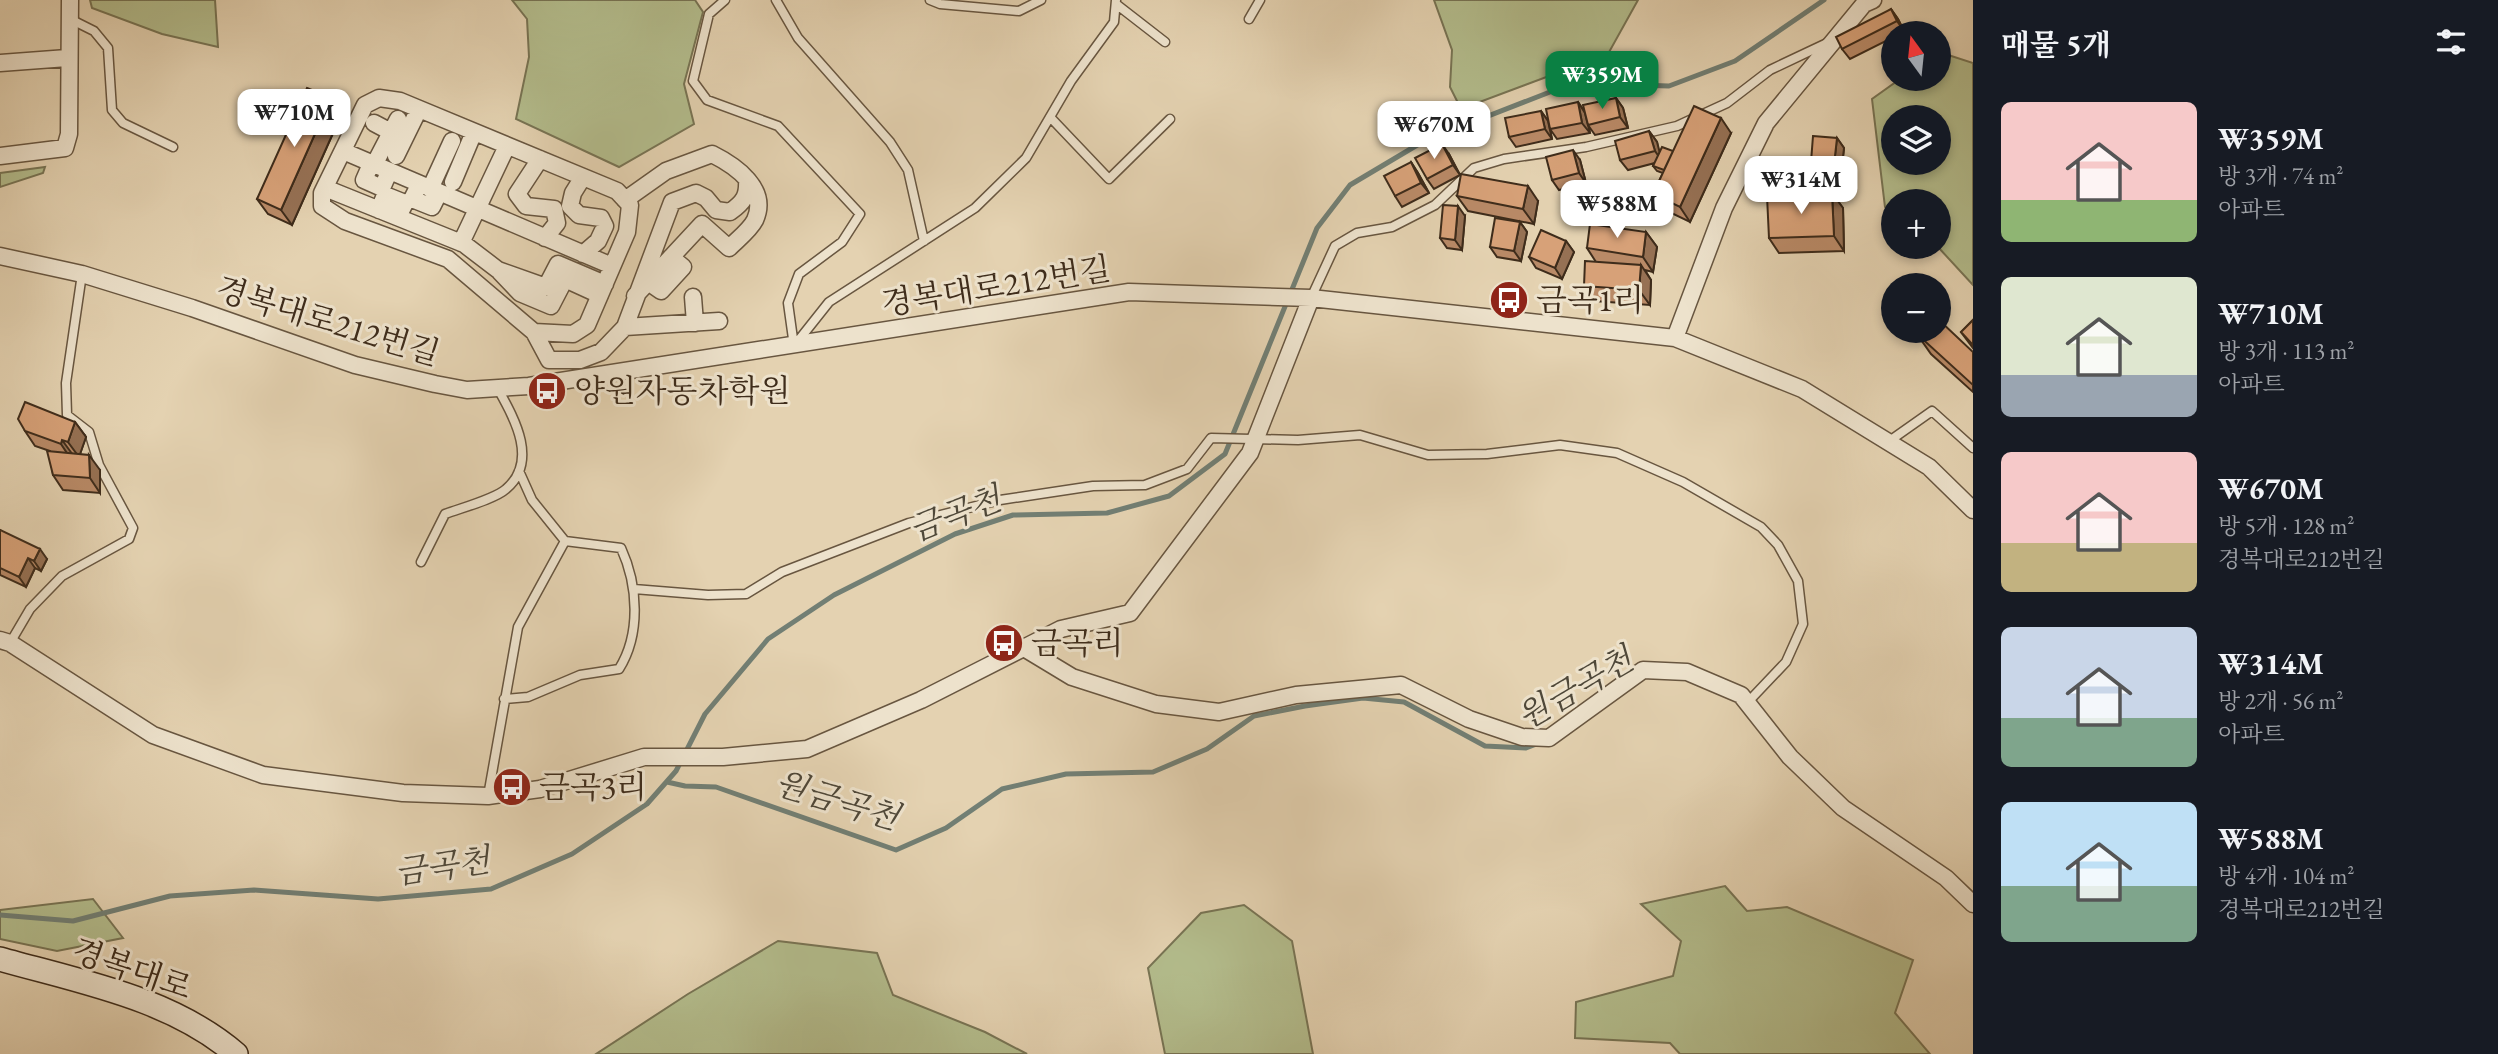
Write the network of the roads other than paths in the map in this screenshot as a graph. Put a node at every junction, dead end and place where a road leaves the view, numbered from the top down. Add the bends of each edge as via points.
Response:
1 (70, 0) edge
2 (724, 0) edge
3 (776, 0) edge
4 (930, 0) edge
5 (1041, 0) edge
6 (1260, 0) edge
7 (1873, 0) edge
8 (1116, 2) edge
9 (1249, 19) dead end
10 (72, 20) junction
11 (1836, 38) junction
12 (1165, 42) dead end
13 (67, 58) junction
14 (0, 62) edge
15 (419, 109) junction
16 (1050, 117) junction
17 (1170, 119) dead end
18 (374, 123) dead end
19 (474, 132) junction
20 (406, 141) junction
21 (507, 146) junction
22 (173, 147) dead end
23 (343, 151) junction
24 (0, 156) edge
25 (540, 159) junction
26 (378, 167) junction
27 (583, 177) junction
28 (747, 179) junction
29 (453, 182) dead end
30 (325, 188) junction
31 (429, 189) junction
32 (625, 200) junction
33 (477, 210) junction
34 (545, 238) junction
35 (924, 241) junction
36 (461, 243) junction
37 (583, 254) junction
38 (0, 256) edge
39 (612, 266) junction
40 (82, 274) junction
41 (602, 289) junction
42 (635, 296) junction
43 (693, 297) dead end
44 (1311, 298) junction
45 (719, 321) dead end
46 (695, 323) junction
47 (625, 327) junction
48 (534, 332) junction
49 (1675, 338) junction
50 (794, 346) junction
51 (559, 359) junction
52 (557, 381) junction
53 (498, 389) junction
54 (1251, 440) junction
55 (1888, 442) junction
56 (1973, 448) edge
57 (519, 471) junction
58 (1973, 510) edge
59 (565, 541) junction
60 (421, 562) dead end
61 (634, 589) junction
62 (5, 641) edge
63 (1024, 648) junction
64 (504, 699) junction
65 (1748, 702) junction
66 (488, 796) junction
67 (1973, 905) edge
68 (0, 958) edge
69 (236, 1054) edge

1 - 10 street
2 - 50 lane via 709,14 693,81 707,100 778,126 859,214 842,242 799,274 788,303
3 - 35 lane via 798,38 890,142 908,170
4 - 5 lane via 1019,10
6 - 9 lane
7 - 11 street via 1864,4
8 - 12 lane
8 - 16 lane via 1114,22
10 - 13 street
10 - 22 lane via 94,31 108,48 112,110 123,123
11 - 44 lane via 1770,70 1727,103 1677,126 1474,168 1435,205 1392,227 1357,233 1335,246
11 - 49 street via 1766,123 1724,208
13 - 14 street
13 - 24 street via 69,134 65,148
15 - 19 street
15 - 20 street
15 - 23 street via 379,98 365,104
16 - 17 lane via 1110,178
16 - 35 lane via 1026,158 975,208
18 - 20 street
19 - 21 street
19 - 29 street via 465,168
20 - 26 street
20 - 31 street via 449,148
21 - 25 street
21 - 33 street
23 - 26 street
23 - 30 street
25 - 27 street
25 - 34 street via 517,194 526,206 554,209 557,223
26 - 31 street
27 - 32 street via 617,191
27 - 37 street via 570,206 579,215 601,218 605,226 598,241
28 - 32 street via 712,154 666,171
28 - 42 street via 743,203 730,212 716,210 696,193 672,202
28 - 42 street via 760,204 754,222 729,248 702,224
30 - 36 street
30 - 48 street via 322,206 345,221 448,259
31 - 33 street
32 - 39 street via 631,217
33 - 34 street
33 - 36 street
34 - 37 street
35 - 50 lane via 829,302
36 - 41 street via 520,293 551,306 565,279
37 - 39 street
38 - 40 street, 경복대로212번길
39 - 41 street
40 - 53 street, 경복대로212번길 via 355,365 456,388
40 - 62 lane via 66,383 67,415 89,432 99,465 133,528 129,539 62,576
41 - 48 street via 587,325 573,334
42 - 47 street
43 - 46 street
44 - 49 street, 경복대로212번길
44 - 50 street, 경복대로212번길 via 1129,292
44 - 54 street
45 - 46 street
46 - 47 street
47 - 51 street via 601,352 580,360
48 - 51 street via 549,360
49 - 55 street, 경복대로212번길 via 1802,389
50 - 52 street, 경복대로212번길
51 - 52 street
52 - 53 street, 경복대로212번길
53 - 57 lane via 513,414 523,450
54 - 61 lane via 1211,438 1187,469 1145,485 1093,486 1000,500 909,523 782,572 747,594
54 - 63 street via 1250,453 1130,613 1061,629
54 - 65 lane via 1360,435 1428,455 1560,445 1617,453 1684,482 1761,527 1778,545 1798,581 1803,624 1786,662
55 - 56 lane via 1932,411
55 - 58 street, 경복대로212번길 via 1929,467
57 - 59 lane via 532,500
57 - 60 lane via 506,490 445,514
59 - 61 lane via 621,548
59 - 64 lane via 517,627
61 - 64 lane via 629,653 619,669 580,675 528,697
62 - 66 street via 153,735 263,775 403,793
63 - 65 street via 1072,677 1156,704 1219,712 1296,695 1401,685 1469,719 1521,737 1549,738 1643,670 1687,672
63 - 66 street via 921,700 807,749 644,757 540,789
64 - 66 lane
65 - 67 street via 1790,757 1843,808 1946,878
68 - 69 street, 경복대로 via 176,1013

